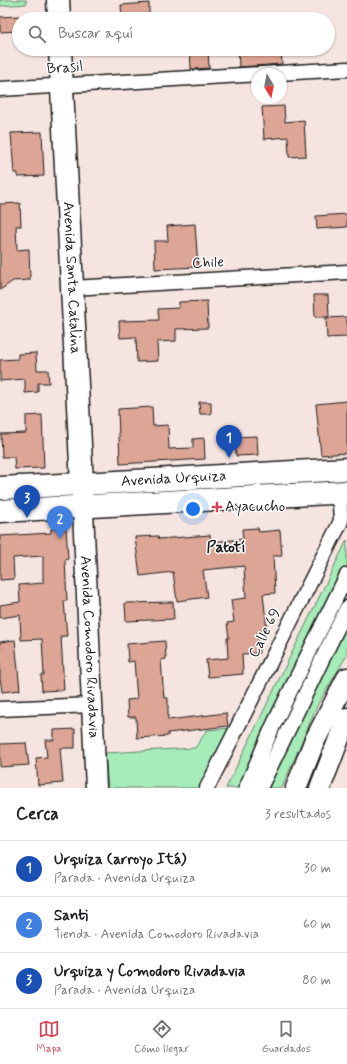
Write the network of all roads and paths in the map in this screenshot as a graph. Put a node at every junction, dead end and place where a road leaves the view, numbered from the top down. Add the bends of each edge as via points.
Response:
1 (58, 0) edge
2 (59, 12) edge
3 (60, 56) edge
4 (347, 68) edge
5 (62, 85) junction
6 (0, 89) edge
7 (347, 272) edge
8 (72, 288) junction
9 (347, 469) edge
10 (82, 484) junction
11 (0, 488) edge
12 (340, 492) edge
13 (82, 507) junction
14 (0, 511) edge
15 (347, 575) edge
16 (347, 608) edge
17 (347, 678) edge
18 (92, 705) junction
19 (0, 709) edge
20 (347, 718) edge
21 (96, 788) edge
22 (207, 788) edge
23 (246, 788) edge
24 (260, 788) edge
25 (296, 788) edge
26 (320, 788) edge

1 - 2 main road
3 - 5 main road, Avenida Santa Catalina
4 - 5 street, Brasil
5 - 6 street, Brasil
5 - 8 main road, Avenida Santa Catalina
7 - 8 street, Chile
8 - 10 main road, Avenida Santa Catalina
9 - 10 main road, Avenida Urquiza
10 - 11 main road, Avenida Urquiza
10 - 13 main road, Avenida Santa Catalina
12 - 13 main road, Avenida Urquiza
12 - 22 street, Calle 69 via 340,520
13 - 14 main road, Avenida Urquiza
13 - 18 main road, Avenida Comodoro Rivadavia
15 - 23 street via 273,726
16 - 24 street
17 - 25 main road via 314,742
18 - 19 street
18 - 21 main road, Avenida Comodoro Rivadavia
20 - 26 main road

